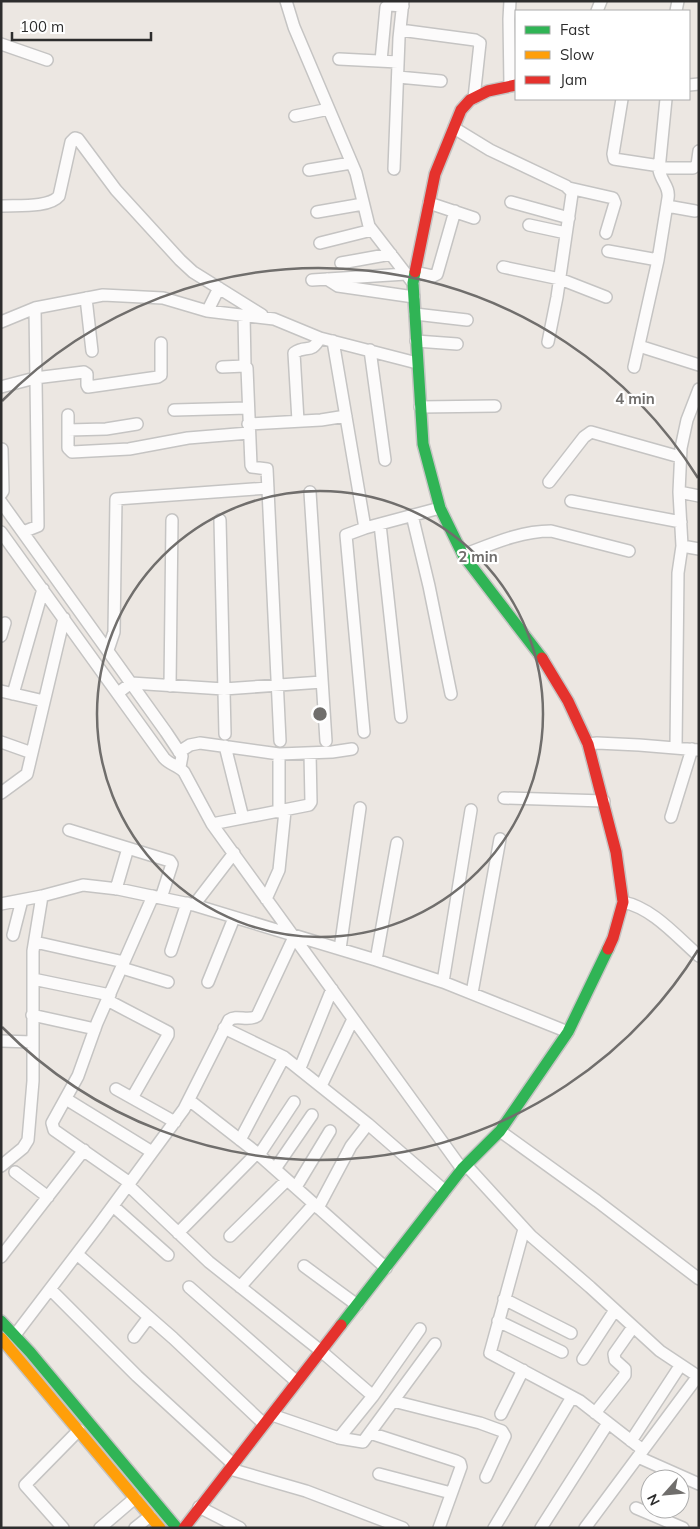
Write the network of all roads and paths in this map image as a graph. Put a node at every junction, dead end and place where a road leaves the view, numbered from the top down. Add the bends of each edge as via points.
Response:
1 (286, 1) edge
2 (510, 1) edge
3 (403, 3) edge
4 (400, 30) junction
5 (1, 44) edge
6 (339, 59) dead end
7 (47, 60) dead end
8 (381, 61) junction
9 (398, 62) junction
10 (398, 77) junction
11 (441, 81) dead end
12 (513, 86) edge
13 (474, 98) junction
14 (622, 100) edge
15 (666, 100) edge
16 (328, 109) junction
17 (295, 116) dead end
18 (454, 128) junction
19 (699, 150) edge
20 (351, 163) junction
21 (660, 167) junction
22 (394, 169) dead end
23 (309, 170) dead end
24 (569, 188) junction
25 (511, 202) dead end
26 (429, 203) junction
27 (363, 204) junction
28 (1, 206) edge
29 (667, 206) junction
30 (695, 211) dead end
31 (317, 212) dead end
32 (455, 212) junction
33 (474, 218) dead end
34 (569, 218) junction
35 (529, 225) dead end
36 (372, 230) junction
37 (566, 233) junction
38 (606, 233) dead end
39 (320, 242) dead end
40 (608, 251) dead end
41 (391, 254) junction
42 (658, 260) junction
43 (341, 263) dead end
44 (503, 267) dead end
45 (411, 276) junction
46 (327, 279) junction
47 (560, 279) junction
48 (312, 280) dead end
49 (219, 288) junction
50 (414, 297) junction
51 (606, 297) dead end
52 (86, 298) junction
53 (35, 308) junction
54 (208, 310) junction
55 (415, 314) junction
56 (244, 315) junction
57 (266, 318) junction
58 (467, 320) dead end
59 (1, 322) edge
60 (320, 338) junction
61 (333, 341) junction
62 (416, 341) junction
63 (548, 342) dead end
64 (161, 343) dead end
65 (457, 344) dead end
66 (639, 346) junction
67 (370, 350) junction
68 (92, 351) dead end
69 (417, 363) junction
70 (699, 365) edge
71 (245, 366) junction
72 (222, 367) dead end
73 (634, 367) dead end
74 (35, 378) junction
75 (1, 388) edge
76 (699, 389) edge
77 (495, 406) dead end
78 (420, 407) junction
79 (248, 408) junction
80 (174, 410) dead end
81 (68, 415) dead end
82 (346, 416) junction
83 (298, 421) junction
84 (693, 421) edge
85 (137, 424) dead end
86 (248, 428) junction
87 (68, 430) junction
88 (2, 448) edge
89 (680, 457) junction
90 (386, 460) dead end
91 (549, 482) dead end
92 (268, 488) junction
93 (310, 492) dead end
94 (680, 492) junction
95 (1, 494) edge
96 (699, 496) edge
97 (571, 501) dead end
98 (1, 502) edge
99 (440, 508) junction
100 (412, 515) junction
101 (172, 520) dead end
102 (220, 520) dead end
103 (681, 522) junction
104 (380, 524) junction
105 (365, 528) junction
106 (1, 532) edge
107 (23, 532) junction
108 (682, 546) junction
109 (699, 549) edge
110 (629, 551) dead end
111 (464, 555) junction
112 (43, 589) junction
113 (64, 618) junction
114 (4, 622) dead end
115 (1, 636) edge
116 (108, 650) junction
117 (322, 682) junction
118 (131, 683) junction
119 (277, 685) junction
120 (170, 686) junction
121 (224, 689) junction
122 (1, 691) edge
123 (118, 693) junction
124 (13, 694) junction
125 (451, 694) dead end
126 (44, 701) junction
127 (401, 717) dead end
128 (364, 732) dead end
129 (225, 740) junction
130 (280, 741) dead end
131 (326, 741) dead end
132 (1, 742) edge
133 (588, 744) junction
134 (676, 747) junction
135 (352, 749) dead end
136 (178, 750) junction
137 (695, 750) edge
138 (32, 753) junction
139 (310, 753) junction
140 (279, 754) junction
141 (180, 767) junction
142 (1, 793) edge
143 (504, 798) dead end
144 (604, 800) junction
145 (360, 808) dead end
146 (471, 810) dead end
147 (282, 811) junction
148 (671, 817) dead end
149 (243, 818) junction
150 (212, 824) junction
151 (69, 830) dead end
152 (500, 839) dead end
153 (397, 844) dead end
154 (128, 848) junction
155 (234, 853) junction
156 (116, 889) junction
157 (42, 896) junction
158 (157, 897) junction
159 (266, 898) junction
160 (22, 900) junction
161 (623, 902) junction
162 (1, 904) edge
163 (190, 904) junction
164 (234, 918) junction
165 (13, 935) dead end
166 (294, 936) junction
167 (35, 942) junction
168 (340, 949) junction
169 (170, 951) dead end
170 (699, 956) edge
171 (376, 960) junction
172 (123, 965) junction
173 (33, 979) junction
174 (168, 982) dead end
175 (208, 982) dead end
176 (443, 982) junction
177 (332, 989) junction
178 (472, 993) junction
179 (109, 998) junction
180 (32, 1015) junction
181 (353, 1018) junction
182 (224, 1028) junction
183 (95, 1029) junction
184 (568, 1032) junction
185 (1, 1041) edge
186 (32, 1042) junction
187 (284, 1057) junction
188 (300, 1068) junction
189 (321, 1086) junction
190 (116, 1089) dead end
191 (132, 1098) junction
192 (66, 1099) junction
193 (189, 1100) junction
194 (294, 1102) dead end
195 (312, 1115) dead end
196 (175, 1122) junction
197 (368, 1124) junction
198 (330, 1131) dead end
199 (500, 1131) junction
200 (240, 1140) junction
201 (84, 1150) junction
202 (152, 1152) junction
203 (258, 1154) junction
204 (1, 1166) edge
205 (464, 1167) junction
206 (274, 1168) junction
207 (15, 1172) dead end
208 (129, 1184) junction
209 (292, 1184) junction
210 (445, 1191) junction
211 (48, 1197) junction
212 (113, 1206) junction
213 (316, 1206) junction
214 (524, 1229) junction
215 (178, 1233) junction
216 (230, 1236) dead end
217 (77, 1254) junction
218 (168, 1255) dead end
219 (1, 1257) edge
220 (304, 1266) dead end
221 (386, 1268) junction
222 (699, 1279) edge
223 (189, 1286) dead end
224 (240, 1287) junction
225 (50, 1289) junction
226 (504, 1300) junction
227 (357, 1305) junction
228 (615, 1310) junction
229 (149, 1317) junction
230 (1, 1320) edge
231 (498, 1321) junction
232 (633, 1327) junction
233 (420, 1329) dead end
234 (571, 1333) dead end
235 (134, 1337) dead end
236 (8, 1339) edge
237 (435, 1344) dead end
238 (321, 1351) junction
239 (562, 1352) dead end
240 (1, 1355) edge
241 (583, 1359) dead end
242 (680, 1366) junction
243 (523, 1370) junction
244 (698, 1377) edge
245 (297, 1382) junction
246 (373, 1396) junction
247 (572, 1397) junction
248 (393, 1401) junction
249 (272, 1414) junction
250 (501, 1414) dead end
251 (595, 1414) junction
252 (608, 1423) junction
253 (264, 1424) junction
254 (79, 1430) junction
255 (370, 1433) junction
256 (339, 1438) junction
257 (631, 1440) junction
258 (641, 1454) junction
259 (231, 1466) junction
260 (379, 1474) dead end
261 (486, 1477) dead end
262 (699, 1484) edge
263 (451, 1493) junction
264 (135, 1498) junction
265 (200, 1507) junction
266 (636, 1508) dead end
267 (150, 1516) junction
268 (63, 1528) edge
269 (100, 1528) edge
270 (135, 1528) edge
271 (160, 1528) edge
272 (177, 1528) edge
273 (184, 1528) edge
274 (240, 1528) edge
275 (403, 1528) edge
276 (439, 1528) edge
277 (494, 1528) edge
278 (541, 1528) edge
279 (585, 1528) edge
280 (683, 1528) edge

1 - 16 street
2 - 12 street
3 - 4 street
3 - 8 street via 386,7
4 - 9 street
4 - 13 street via 480,43
5 - 7 street
6 - 8 street
8 - 9 street
9 - 10 street
10 - 11 street
10 - 22 street
12 - 13 street via 488,91
13 - 18 street via 461,110
14 - 21 street via 614,158
15 - 21 street
16 - 17 street
16 - 20 street
18 - 24 street
18 - 26 street via 435,174
19 - 21 street via 697,165 693,168
20 - 23 street
20 - 27 street
21 - 29 street via 661,178 669,193
24 - 34 street via 572,194
24 - 38 street via 613,198
25 - 34 street
26 - 32 street
26 - 45 street
27 - 31 street
27 - 36 street
28 - 49 street via 55,201 60,196 71,142 78,139 116,190 170,251 193,272
29 - 30 street
29 - 42 street
32 - 33 street
32 - 45 street via 437,274
34 - 37 street
35 - 37 street
36 - 39 street
36 - 41 street
37 - 47 street
40 - 42 street
41 - 43 street
41 - 45 street
42 - 66 street
44 - 47 street
45 - 46 street
45 - 50 street
46 - 48 street
46 - 50 street via 338,286
47 - 51 street
47 - 63 street
49 - 54 street
49 - 57 street
50 - 55 street
52 - 53 street
52 - 54 street via 103,295 164,298
52 - 68 street
53 - 59 street
53 - 74 street
54 - 56 street
55 - 58 street
55 - 62 street
56 - 57 street
56 - 71 street
57 - 60 street
60 - 61 street
60 - 83 street via 316,346 294,353
61 - 67 street
61 - 82 street
62 - 65 street
62 - 69 street
64 - 74 street via 161,375 158,377 88,387 84,372
66 - 70 street
66 - 73 street
67 - 69 street
67 - 90 street
69 - 78 street
71 - 72 street
71 - 79 street
74 - 75 street
74 - 107 street via 38,526
76 - 84 street
77 - 78 street
78 - 99 street via 423,444
79 - 80 street
79 - 86 street
81 - 87 street
82 - 83 street
82 - 105 street
83 - 86 street
84 - 89 street
85 - 87 street
86 - 87 street via 129,449 72,452 68,448
86 - 92 street via 251,466 267,467
88 - 95 street via 4,491
89 - 91 street via 590,432
89 - 94 street
92 - 116 street via 116,498 114,632
92 - 119 street
93 - 117 street
94 - 96 street
94 - 103 street
97 - 103 street
98 - 107 street
99 - 100 street
99 - 111 street
100 - 104 street
100 - 125 street
101 - 120 street
102 - 121 street
103 - 108 street
104 - 105 street
104 - 127 street
105 - 128 street via 348,533 346,537
106 - 112 street
107 - 116 street
108 - 109 street
108 - 134 street via 678,573
110 - 111 street via 551,531 535,532
111 - 133 street via 528,638 568,702
112 - 113 street
112 - 124 street
113 - 123 street
113 - 126 street
114 - 115 street
116 - 118 street
117 - 119 street
117 - 131 street
118 - 120 street
118 - 123 street
118 - 136 street
119 - 121 street
119 - 130 street
120 - 121 street
121 - 129 street
122 - 124 street
123 - 141 street via 164,758
124 - 126 street
126 - 138 street
129 - 136 street
129 - 140 street
129 - 149 street
132 - 138 street
133 - 134 street
133 - 144 street
134 - 137 street
135 - 139 street
136 - 141 street via 182,758
137 - 148 street
138 - 142 street via 25,776
139 - 140 street
139 - 147 street via 309,805
140 - 147 street
141 - 150 street
143 - 144 street
144 - 161 street
145 - 168 street
146 - 176 street
147 - 149 street
147 - 159 street via 279,870
149 - 150 street
150 - 155 street
151 - 154 street
152 - 178 street
153 - 171 street
154 - 156 street
154 - 158 street via 172,862
155 - 159 street
155 - 163 street
156 - 157 street via 83,885
156 - 158 street
157 - 160 street
157 - 167 street
158 - 163 street
158 - 172 street
159 - 166 street
160 - 162 street
160 - 165 street
161 - 170 street via 648,913
161 - 184 street via 613,938
163 - 164 street
163 - 169 street
164 - 166 street
164 - 175 street
166 - 168 street
166 - 177 street
166 - 182 street via 257,1016 251,1019 231,1018
167 - 172 street
167 - 173 street
168 - 171 street
171 - 176 street
172 - 174 street
172 - 179 street
173 - 179 street
173 - 180 street
176 - 178 street
177 - 181 street
177 - 188 street
178 - 184 street
179 - 183 street
179 - 191 street via 168,1032
180 - 183 street
180 - 186 street
181 - 189 street
181 - 205 street
182 - 187 street
182 - 193 street
183 - 192 street
184 - 199 street
185 - 186 street
186 - 204 street via 28,1140
187 - 188 street
187 - 200 street
188 - 189 street
189 - 197 street
190 - 191 street
191 - 196 street
192 - 201 street via 52,1126
192 - 202 street
193 - 196 street
193 - 200 street
194 - 203 street
195 - 206 street
196 - 202 street
197 - 210 street
197 - 213 street via 351,1146
198 - 209 street
199 - 205 street
199 - 222 street
200 - 203 street
201 - 208 street
201 - 211 street
202 - 208 street
203 - 206 street
203 - 215 street
205 - 210 street
205 - 214 street
206 - 209 street
207 - 211 street
208 - 212 street
208 - 215 street
209 - 213 street
209 - 216 street
210 - 221 street
211 - 219 street
212 - 217 street
212 - 218 street
213 - 221 street
213 - 224 street
214 - 226 street
214 - 228 street
215 - 224 street
217 - 225 street
217 - 229 street
220 - 227 street
221 - 227 street
223 - 245 street
224 - 238 street
225 - 236 street
225 - 259 street
226 - 231 street
226 - 234 street
227 - 238 street
228 - 232 street
228 - 241 street
229 - 235 street
229 - 253 street
230 - 236 street
231 - 239 street
231 - 243 street via 490,1353
232 - 242 street
232 - 251 street via 614,1354 615,1360 625,1369 625,1375
233 - 246 street
236 - 240 street
236 - 254 street
236 - 272 street
237 - 248 street
238 - 245 street
238 - 246 street
242 - 244 street
242 - 257 street
243 - 247 street
243 - 250 street
244 - 258 street
245 - 249 street
246 - 256 street
247 - 251 street
247 - 277 street
248 - 255 street
248 - 261 street via 502,1431 505,1436
249 - 253 street
249 - 256 street
251 - 252 street
252 - 257 street
252 - 278 street
253 - 259 street
254 - 264 street
254 - 268 street via 25,1484
255 - 256 street via 362,1442
255 - 263 street via 456,1461 461,1467
257 - 258 street
258 - 262 street
258 - 279 street
259 - 265 street
259 - 275 street
260 - 263 street
263 - 276 street
264 - 267 street
264 - 269 street
265 - 273 street
265 - 274 street
266 - 280 street
267 - 270 street
267 - 271 street

